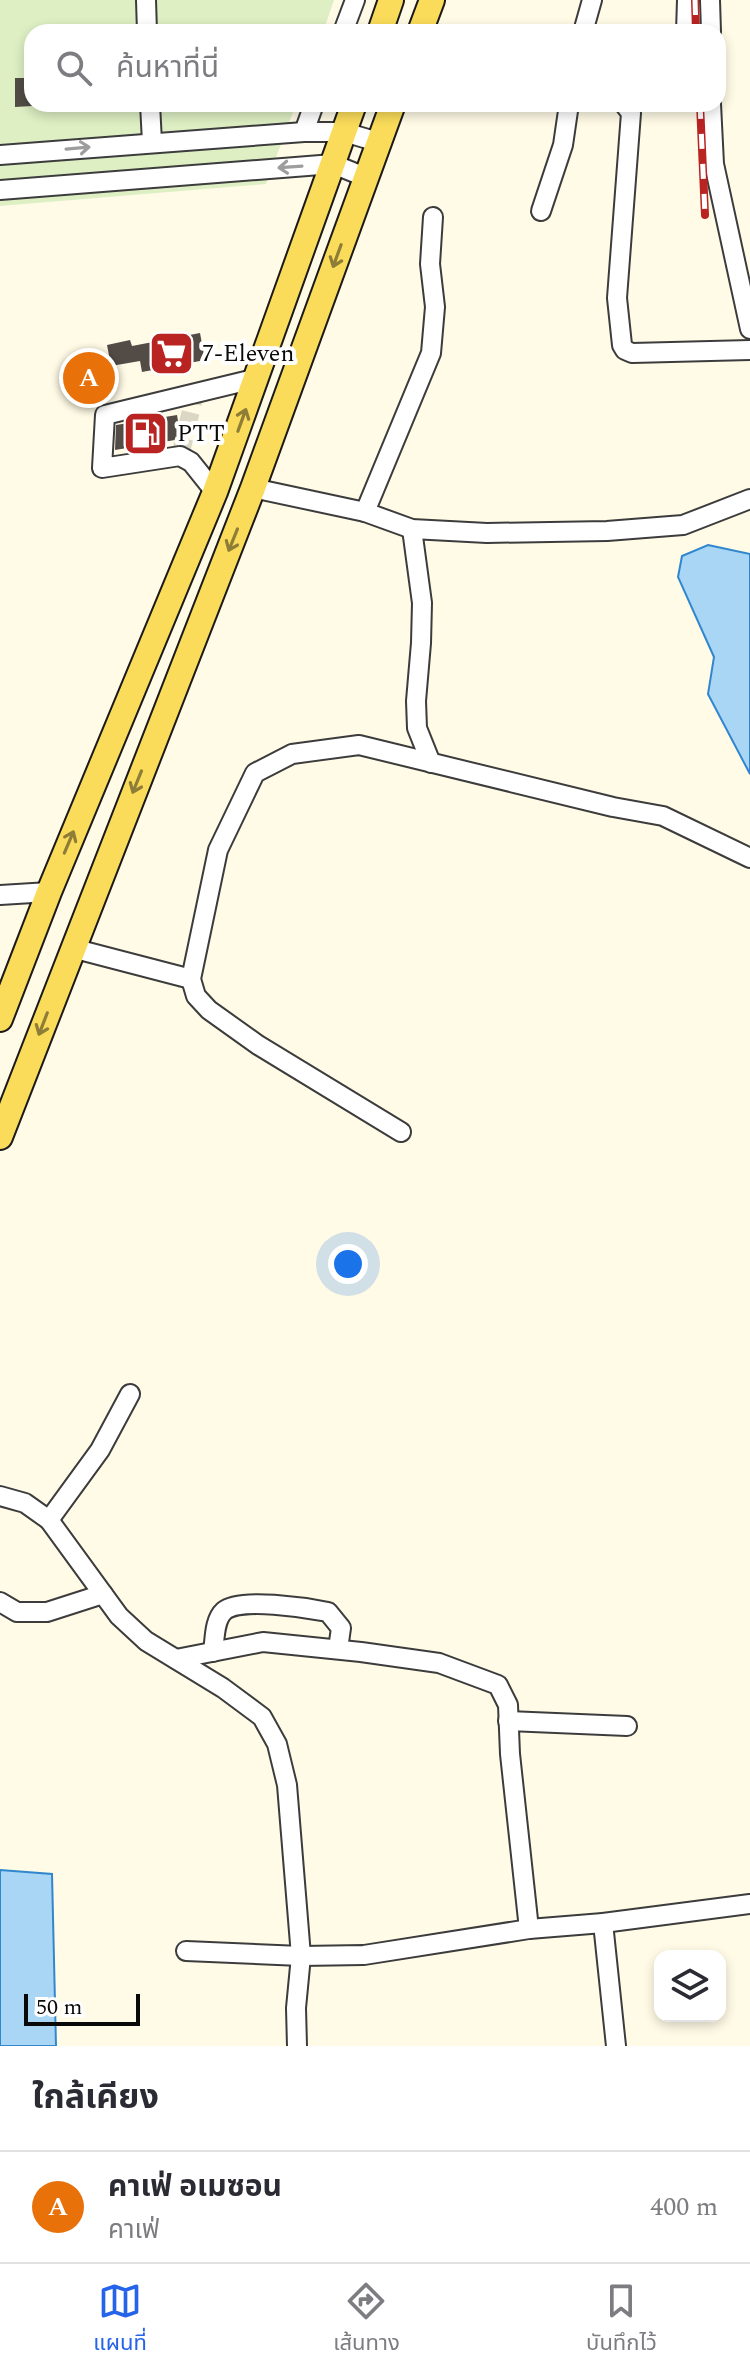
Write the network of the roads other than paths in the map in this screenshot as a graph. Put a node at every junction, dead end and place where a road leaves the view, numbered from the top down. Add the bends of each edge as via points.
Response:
1 (146, 0) edge
2 (355, 0) edge
3 (391, 0) edge
4 (432, 0) edge
5 (592, 0) edge
6 (687, 0) edge
7 (710, 0) edge
8 (147, 24) edge
9 (346, 24) edge
10 (383, 24) edge
11 (423, 24) edge
12 (585, 24) edge
13 (686, 24) edge
14 (711, 24) edge
15 (150, 112) edge
16 (311, 112) edge
17 (351, 112) edge
18 (390, 112) edge
19 (568, 112) edge
20 (630, 112) edge
21 (711, 112) edge
22 (304, 132) junction
23 (344, 132) junction
24 (152, 142) junction
25 (378, 142) junction
26 (0, 155) edge
27 (333, 164) junction
28 (365, 177) junction
29 (0, 190) edge
30 (541, 211) dead end
31 (433, 217) dead end
32 (750, 329) edge
33 (750, 350) edge
34 (258, 378) junction
35 (253, 488) junction
36 (215, 492) junction
37 (750, 499) edge
38 (365, 512) junction
39 (412, 529) junction
40 (431, 763) junction
41 (750, 858) edge
42 (49, 892) junction
43 (0, 895) edge
44 (72, 948) junction
45 (191, 979) junction
46 (0, 1019) edge
47 (401, 1132) dead end
48 (0, 1137) edge
49 (130, 1394) dead end
50 (0, 1496) edge
51 (49, 1520) junction
52 (103, 1594) junction
53 (0, 1602) edge
54 (338, 1649) junction
55 (213, 1652) junction
56 (176, 1659) junction
57 (508, 1721) junction
58 (627, 1726) dead end
59 (750, 1904) edge
60 (603, 1923) junction
61 (529, 1929) junction
62 (186, 1951) dead end
63 (301, 1956) junction
64 (297, 2046) edge
65 (616, 2046) edge

1 - 8 street
2 - 9 street
3 - 10 main road
4 - 11 main road
5 - 12 street
6 - 13 street
7 - 14 street
15 - 24 street
16 - 22 street
17 - 23 main road
18 - 25 main road
19 - 30 street
20 - 33 street via 617,298 622,345 639,353
21 - 32 street via 714,164
22 - 23 street
22 - 24 street
23 - 25 street
23 - 27 main road
26 -> 24 street
25 - 28 main road
27 - 28 street
27 -> 29 street
27 - 34 main road
28 -> 35 main road
31 - 38 street via 431,353
36 -> 34 main road
34 - 36 street via 105,415 102,468 180,456
35 - 38 street
35 -> 44 main road
42 -> 36 main road
37 - 39 street via 683,525 592,532
38 - 39 street
39 - 40 street via 422,603 417,728
40 - 41 street via 663,816
40 - 45 street via 359,745 292,754 255,773 218,850
42 - 43 street
42 - 46 main road
44 - 45 street
44 -> 48 main road
45 - 47 street via 196,996 209,1010
49 - 51 street via 100,1450
50 - 51 street via 25,1503
51 - 52 street
52 - 53 street via 47,1612 17,1612
52 - 56 street via 146,1641
54 - 55 street via 263,1642
54 - 55 street via 341,1628 328,1612 242,1603 225,1609 218,1620
54 - 57 street via 439,1663 498,1685 508,1705
55 - 56 street
56 - 63 street via 262,1717 277,1744 287,1785
57 - 58 street
57 - 61 street
59 - 60 street
60 - 61 street
60 - 65 street
61 - 63 street via 364,1955
62 - 63 street
63 - 64 street

